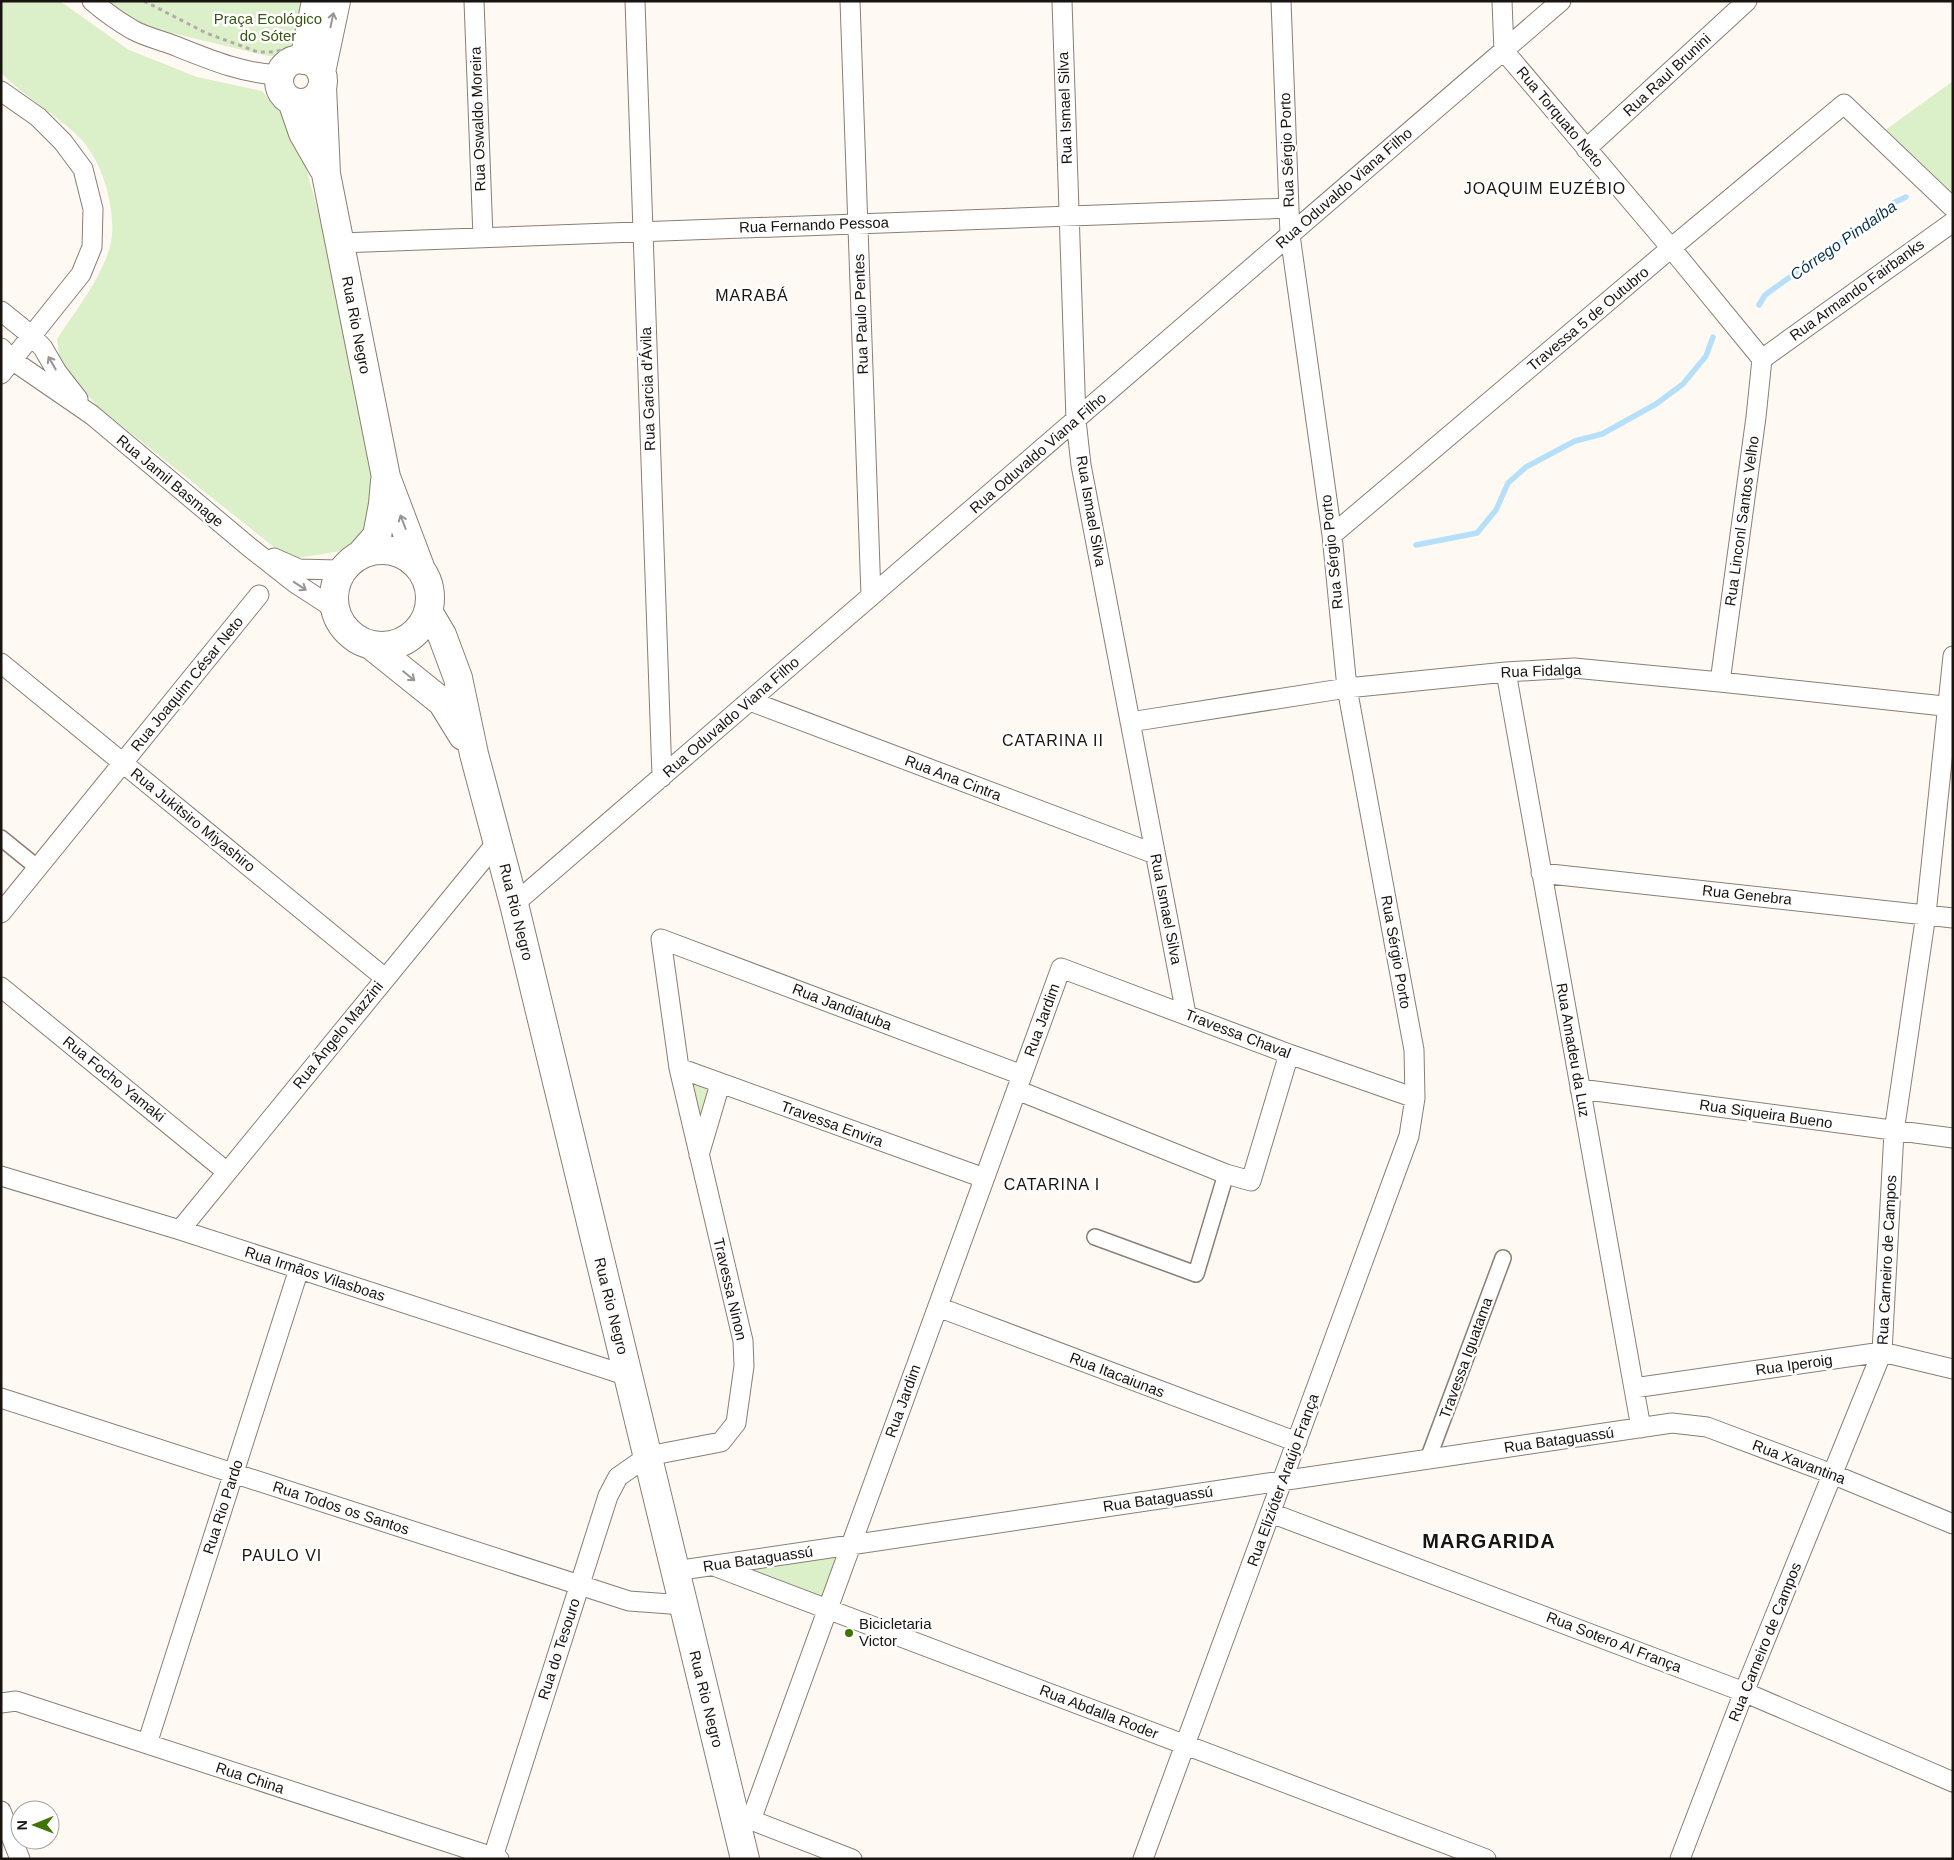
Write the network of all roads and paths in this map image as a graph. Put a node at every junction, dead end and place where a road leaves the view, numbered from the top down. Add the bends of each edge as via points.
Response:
1 (92, 1) edge
2 (144, 1) edge
3 (316, 1) edge
4 (336, 1) edge
5 (474, 1) edge
6 (634, 1) edge
7 (850, 1) edge
8 (1062, 1) edge
9 (1281, 1) edge
10 (1502, 1) edge
11 (1561, 1) edge
12 (1747, 1) edge
13 (1504, 51) junction
14 (309, 67) junction
15 (281, 75) junction
16 (1, 91) edge
17 (292, 101) junction
18 (1586, 148) junction
19 (326, 174) junction
20 (1289, 208) junction
21 (1953, 208) edge
22 (1069, 216) junction
23 (1953, 222) edge
24 (858, 223) junction
25 (643, 231) junction
26 (1290, 236) junction
27 (483, 237) junction
28 (340, 243) junction
29 (1671, 248) junction
30 (1, 311) edge
31 (32, 336) junction
32 (1762, 359) junction
33 (5, 361) edge
34 (92, 415) junction
35 (1076, 420) junction
36 (386, 477) junction
37 (1332, 535) junction
38 (248, 546) junction
39 (353, 559) junction
40 (420, 567) junction
41 (259, 596) dead end
42 (872, 596) junction
43 (335, 609) junction
44 (429, 613) junction
45 (371, 645) junction
46 (1953, 656) edge
47 (1, 663) edge
48 (1506, 672) junction
49 (1720, 682) junction
50 (1347, 688) junction
51 (750, 701) junction
52 (1950, 707) edge
53 (1130, 722) junction
54 (474, 754) junction
55 (123, 763) junction
56 (662, 777) junction
57 (1, 838) edge
58 (498, 841) junction
59 (1155, 854) junction
60 (38, 868) junction
61 (1542, 873) junction
62 (514, 904) junction
63 (1, 913) edge
64 (1926, 914) junction
65 (1953, 918) edge
66 (662, 939) joint
67 (1061, 968) joint
68 (385, 978) junction
69 (1, 987) edge
70 (1186, 1014) junction
71 (1289, 1054) junction
72 (679, 1068) junction
73 (1019, 1083) junction
74 (720, 1084) junction
75 (1580, 1089) junction
76 (1415, 1098) junction
77 (1894, 1132) junction
78 (1953, 1138) edge
79 (699, 1156) junction
80 (227, 1172) junction
81 (1226, 1174) junction
82 (1, 1176) edge
83 (984, 1178) junction
84 (180, 1230) junction
85 (1095, 1237) dead end
86 (1503, 1258) dead end
87 (300, 1269) junction
88 (938, 1307) junction
89 (1882, 1352) junction
90 (1953, 1369) edge
91 (628, 1376) junction
92 (1634, 1388) junction
93 (1, 1398) edge
94 (1641, 1428) junction
95 (1296, 1442) junction
96 (648, 1456) junction
97 (1428, 1459) junction
98 (234, 1474) junction
99 (1832, 1474) junction
100 (1282, 1481) junction
101 (1271, 1513) junction
102 (1953, 1524) edge
103 (851, 1545) junction
104 (712, 1565) junction
105 (676, 1571) junction
106 (580, 1585) junction
107 (684, 1605) junction
108 (828, 1609) junction
109 (1744, 1692) junction
110 (1, 1703) edge
111 (147, 1744) junction
112 (1185, 1744) junction
113 (1953, 1782) edge
114 (1, 1811) edge
115 (744, 1822) junction
116 (496, 1858) edge
117 (20, 1859) edge
118 (745, 1859) edge
119 (852, 1859) edge
120 (1143, 1859) edge
121 (1486, 1859) edge
122 (1680, 1859) edge

1 - 15 street via 135,31 245,70
2 - 14 path via 206,33 258,52 273,52
3 - 14 main road, Rua Rio Negro
14 -> 4 main road, Rua Rio Negro
5 - 27 street, Rua Oswaldo Moreira
6 - 25 street, Rua Garcia d'Ávila
7 - 24 street, Rua Paulo Pentes
8 - 22 street, Rua Ismael Silva
9 - 20 street, Rua Sérgio Porto
10 - 13 street
11 - 13 street, Rua Oduvaldo Viana Filho
12 - 18 street, Rua Raul Brunini
13 - 18 street, Rua Torquato Neto
13 - 26 street, Rua Oduvaldo Viana Filho
14 - 15 main road via 296,60 289,63
14 - 17 main road via 319,94 307,102
14 - 19 main road, Rua Rio Negro
15 - 17 main road, Rua Rio Negro via 282,90
16 - 31 street via 38,117 64,142 83,169 93,209 92,247 81,274
17 - 19 main road, Rua Rio Negro via 303,133
18 - 29 street, Rua Torquato Neto
19 - 28 main road, Rua Rio Negro
20 - 22 street, Rua Fernando Pessoa
20 - 26 street, Rua Sérgio Porto
21 - 29 street, Travessa 5 de Outubro via 1844,104
22 - 24 street, Rua Fernando Pessoa
22 - 35 street, Rua Ismael Silva
23 - 32 street, Rua Armando Fairbanks
24 - 25 street, Rua Fernando Pessoa
24 - 42 street, Rua Paulo Pentes
25 - 27 street, Rua Fernando Pessoa
25 - 56 street, Rua Garcia d'Ávila
26 - 35 street, Rua Oduvaldo Viana Filho
26 - 37 street, Rua Sérgio Porto
27 - 28 street, Rua Fernando Pessoa
28 - 36 main road, Rua Rio Negro
29 - 32 street, Rua Torquato Neto
29 - 37 street, Travessa 5 de Outubro
30 - 31 street, Rua Jamil Basmage
31 - 33 street
34 -> 31 street, Rua Jamil Basmage
32 - 49 street, Rua Linconl Santos Velho
33 - 34 street, Rua Jamil Basmage
34 - 38 street, Rua Jamil Basmage
35 - 42 street, Rua Oduvaldo Viana Filho
35 - 53 street, Rua Ismael Silva via 1081,466
36 - 39 main road, Rua Rio Negro via 377,536
40 -> 36 main road, Rua Rio Negro
37 - 50 street, Rua Sérgio Porto
38 - 39 street, Rua Jamil Basmage via 299,570 337,570
38 -> 43 street, Rua Jamil Basmage via 295,584
39 - 40 main road via 394,550
39 - 43 main road via 335,586
40 - 44 main road via 430,589
41 - 55 street, Rua Joaquim César Neto
42 - 51 street, Rua Oduvaldo Viana Filho
43 - 45 main road via 348,632
44 - 45 main road via 416,633 395,645
44 - 54 main road, Rua Rio Negro via 442,636 458,678
45 -> 54 main road, Rua Rio Negro via 442,702
46 - 52 street, Rua Carneiro de Campos
47 - 55 street, Rua Jukitsiro Miyashiro
48 - 49 street, Rua Fidalga via 1574,668
48 - 50 street, Rua Fidalga
48 - 61 street, Rua Amadeu da Luz
49 - 52 street, Rua Fidalga
50 - 53 street, Rua Fidalga
50 - 76 street, Rua Sérgio Porto via 1414,1050
51 - 56 street, Rua Oduvaldo Viana Filho
51 - 59 street, Rua Ana Cintra
52 - 64 street, Rua Carneiro de Campos
53 - 59 street, Rua Ismael Silva
54 - 58 main road, Rua Rio Negro
55 - 60 street, Rua Joaquim César Neto
55 - 68 street, Rua Jukitsiro Miyashiro
56 - 62 street, Rua Oduvaldo Viana Filho
57 - 60 street
58 - 62 main road, Rua Rio Negro
58 - 68 street, Rua Ângelo Mazzini
59 - 70 street, Rua Ismael Silva
60 - 63 street, Rua Joaquim César Neto
61 - 64 street, Rua Genebra
61 - 75 street, Rua Amadeu da Luz
62 - 91 main road, Rua Rio Negro
64 - 65 street, Rua Genebra
64 - 77 street, Rua Carneiro de Campos
66 - 72 street, Travessa Ninon
66 - 73 street, Rua Jandiatuba
67 - 70 street, Travessa Chaval
67 - 73 street, Rua Jardim
68 - 80 street, Rua Ângelo Mazzini
69 - 80 street, Rua Focho Yamaki
70 - 71 street, Travessa Chaval
71 - 76 street, Travessa Chaval
71 - 81 street, Rua Jandiatuba via 1251,1181
72 - 74 street, Travessa Envira
72 - 79 street, Travessa Ninon
73 - 81 street, Rua Jandiatuba
73 - 83 street, Rua Jardim
74 - 79 street, Travessa Ninon
74 - 83 street, Travessa Envira
75 - 77 street, Rua Siqueira Bueno
75 - 92 street, Rua Amadeu da Luz
76 - 95 street, Rua Elizióter Araújo França via 1409,1136
77 - 78 street, Rua Siqueira Bueno
77 - 89 street, Rua Carneiro de Campos
79 - 96 street, Travessa Ninon via 743,1341 744,1366 736,1423 721,1442
80 - 84 street, Rua Ângelo Mazzini
81 - 85 street via 1196,1274
82 - 84 street, Rua Irmãos Vilasboas
83 - 88 street, Rua Jardim
84 - 87 street, Rua Irmãos Vilasboas
86 - 97 street, Travessa Iguatama
87 - 91 street, Rua Irmãos Vilasboas
87 - 98 street, Rua Rio Pardo
88 - 95 street, Rua Itacaiunas
88 - 103 street, Rua Jardim
89 - 90 street, Rua Iperoig
89 - 92 street, Rua Iperoig
89 - 99 street, Rua Carneiro de Campos
91 - 96 main road, Rua Rio Negro
92 - 94 street, Rua Amadeu da Luz
93 - 98 street, Rua Todos os Santos
94 - 97 street, Rua Bataguassú
94 - 99 street, Rua Xavantina via 1672,1423 1707,1427
95 - 100 street, Rua Elizióter Araújo França
96 - 105 main road, Rua Rio Negro
96 - 106 street, Rua do Tesouro via 618,1477 608,1496
97 - 100 street, Rua Bataguassú
98 - 106 street, Rua Todos os Santos
98 - 111 street, Rua Rio Pardo
99 - 102 street, Rua Xavantina
99 - 109 street, Rua Carneiro de Campos
100 - 101 street, Rua Elizióter Araújo França
100 - 103 street, Rua Bataguassú
101 - 109 street, Rua Sotero Al França
101 - 112 street, Rua Elizióter Araújo França
103 - 104 street, Rua Bataguassú
103 - 108 street, Rua Jardim
104 - 105 street, Rua Bataguassú
104 - 108 street, Rua Abdalla Roder
105 - 107 main road, Rua Rio Negro
106 - 107 street, Rua Todos os Santos via 629,1601
106 - 116 street, Rua do Tesouro
107 - 115 main road, Rua Rio Negro
108 - 112 street, Rua Abdalla Roder
108 - 115 street, Rua Jardim
109 - 113 street, Rua Sotero Al França
109 - 122 street, Rua Carneiro de Campos
110 - 111 street, Rua China via 16,1701
111 - 116 street, Rua China
112 - 120 street, Rua Elizióter Araújo França
112 - 121 street, Rua Abdalla Roder
114 - 117 street
115 - 118 main road, Rua Rio Negro
115 - 119 street

